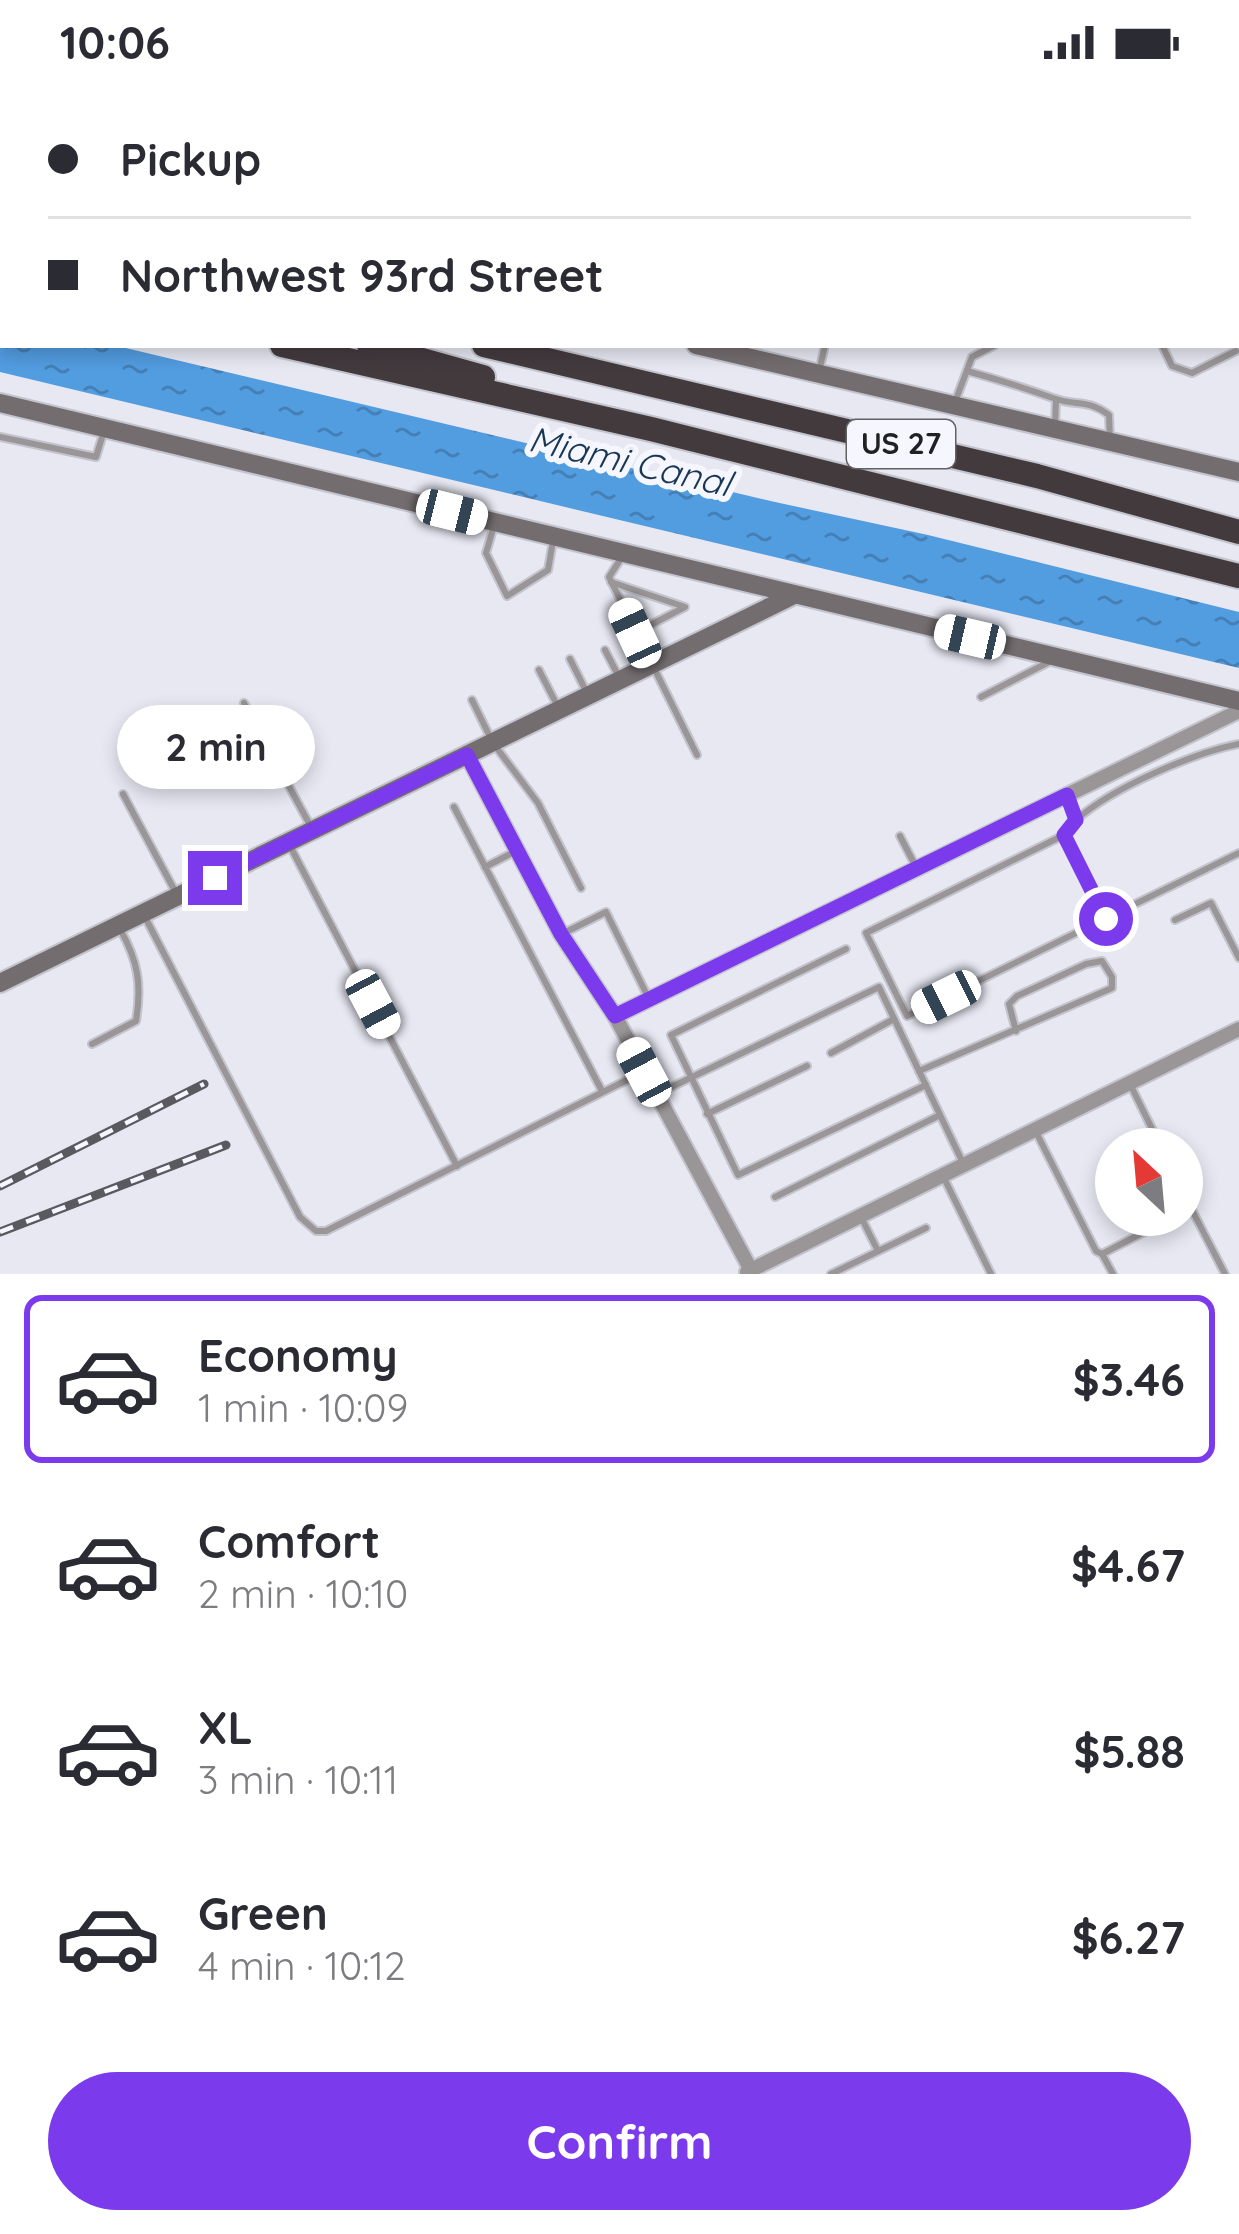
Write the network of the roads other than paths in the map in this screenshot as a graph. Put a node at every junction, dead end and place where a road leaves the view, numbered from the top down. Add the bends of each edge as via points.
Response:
1 (295, 348) edge
2 (389, 348) edge
3 (497, 348) edge
4 (708, 348) edge
5 (824, 348) edge
6 (989, 348) edge
7 (1164, 348) edge
8 (1236, 350) edge
9 (967, 371) junction
10 (818, 375) junction
11 (1056, 400) junction
12 (0, 403) edge
13 (953, 405) junction
14 (105, 428) junction
15 (1054, 428) junction
16 (651, 429) junction
17 (0, 437) edge
18 (1110, 440) junction
19 (1239, 472) edge
20 (495, 523) junction
21 (1239, 532) edge
22 (554, 537) junction
23 (624, 554) junction
24 (1239, 576) edge
25 (611, 582) junction
26 (794, 596) junction
27 (635, 633) junction
28 (605, 650) dead end
29 (1058, 658) junction
30 (570, 659) dead end
31 (651, 665) junction
32 (539, 670) dead end
33 (620, 680) junction
34 (588, 696) junction
35 (981, 697) dead end
36 (472, 700) dead end
37 (1239, 701) edge
38 (244, 703) dead end
39 (560, 710) junction
40 (1239, 711) edge
41 (493, 742) junction
42 (1239, 744) edge
43 (1150, 754) junction
44 (467, 755) junction
45 (698, 755) dead end
46 (1159, 773) junction
47 (123, 794) dead end
48 (1067, 795) junction
49 (454, 807) dead end
50 (1076, 820) junction
51 (313, 830) junction
52 (1064, 835) junction
53 (900, 836) dead end
54 (288, 842) junction
55 (517, 851) junction
56 (1239, 853) edge
57 (485, 867) junction
58 (917, 868) junction
59 (581, 888) dead end
60 (178, 896) junction
61 (143, 914) junction
62 (1106, 919) junction
63 (1175, 920) dead end
64 (118, 925) junction
65 (561, 934) junction
66 (846, 950) dead end
67 (1239, 958) edge
68 (0, 983) edge
69 (649, 999) junction
70 (615, 1016) junction
71 (894, 1019) junction
72 (1239, 1029) edge
73 (1016, 1031) junction
74 (92, 1043) dead end
75 (831, 1053) dead end
76 (807, 1066) dead end
77 (919, 1071) junction
78 (644, 1072) junction
79 (690, 1078) junction
80 (1129, 1083) junction
81 (926, 1085) junction
82 (603, 1092) junction
83 (656, 1095) junction
84 (707, 1114) junction
85 (940, 1115) junction
86 (1152, 1128) edge
87 (1035, 1130) junction
88 (964, 1165) junction
89 (457, 1166) junction
90 (942, 1175) junction
91 (775, 1197) dead end
92 (860, 1216) junction
93 (926, 1228) dead end
94 (1137, 1236) edge
95 (1199, 1236) edge
96 (878, 1251) junction
97 (1102, 1254) junction
98 (756, 1271) edge
99 (831, 1274) edge
100 (991, 1274) edge
101 (1113, 1274) edge
102 (1225, 1274) edge

1 - 16 highway, US 27
2 - 16 highway
3 - 21 highway, US 27
4 - 10 street
5 - 10 lane
6 - 9 lane via 972,357
7 - 8 lane via 1172,365 1192,374
9 - 11 lane
9 - 13 lane
10 - 13 street
11 - 15 lane
11 - 18 lane via 1091,402 1109,416
12 - 14 street
13 - 15 street
14 - 17 lane via 96,457
14 - 20 street
15 - 18 street
16 - 24 highway, US 27
18 - 19 street
20 - 22 street
20 - 22 lane via 486,553 507,596 548,571
22 - 23 street
23 - 25 lane
23 - 26 street
25 - 27 lane
25 - 27 lane via 685,608
26 - 29 street
26 - 31 street
27 - 31 lane
28 - 33 lane
29 - 35 lane
29 - 37 street
30 - 34 lane
31 - 33 street
31 - 45 lane
32 - 39 lane
33 - 34 street
34 - 39 street
36 - 41 lane
38 - 51 lane
39 - 41 street
40 - 43 street
41 - 44 street
41 - 59 lane via 538,802
42 - 46 lane
43 - 46 lane
43 - 48 street
44 - 51 street
44 - 55 street
46 - 50 lane
47 - 60 lane
48 - 50 lane
48 - 58 street
49 - 57 lane
50 - 52 lane
51 - 54 street
52 - 62 lane
52 - 62 lane via 866,933 907,1016
53 - 58 lane
54 - 60 street
54 - 89 lane
55 - 57 lane
55 - 65 street
56 - 62 lane
57 - 82 lane
58 - 69 street
60 - 61 street
61 - 64 street
61 - 89 lane via 306,1226 326,1231
63 - 67 lane via 1211,903
64 - 68 street
64 - 74 lane via 142,984 136,1021
65 - 69 lane via 606,912
65 - 70 street
66 - 79 lane via 671,1035
69 - 70 street
70 - 78 street
71 - 75 lane
71 - 77 lane
71 - 79 lane via 879,987
72 - 80 street
73 - 73 lane via 1112,988 1102,961 1017,996 1009,1004
73 - 77 lane
76 - 84 lane
77 - 81 lane
78 - 82 lane
78 - 83 street
79 - 83 lane
79 - 84 lane
80 - 86 lane
80 - 87 street
81 - 84 lane via 738,1175
81 - 85 lane
82 - 89 lane
83 - 98 street
85 - 88 lane
85 - 91 lane
87 - 88 street
87 - 97 lane
88 - 90 street
90 - 92 street
90 - 100 lane
92 - 96 lane
92 - 98 street
93 - 96 lane
94 - 97 lane
95 - 102 lane
96 - 99 lane
97 - 101 lane

